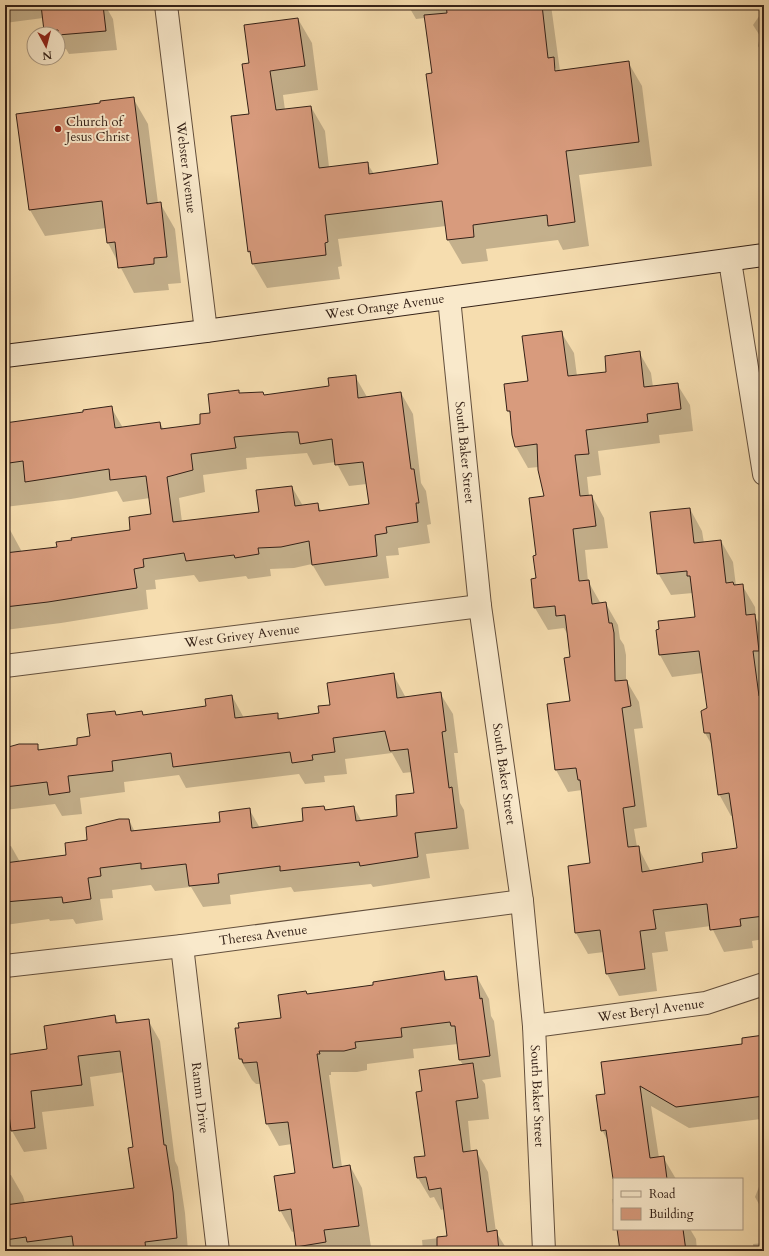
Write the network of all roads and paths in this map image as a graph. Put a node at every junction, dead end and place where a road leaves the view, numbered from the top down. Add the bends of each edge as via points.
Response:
1 (166, 5) edge
2 (764, 256) edge
3 (730, 260) junction
4 (449, 298) junction
5 (206, 331) junction
6 (5, 356) edge
7 (764, 474) edge
8 (480, 606) junction
9 (5, 666) edge
10 (522, 901) junction
11 (182, 946) junction
12 (5, 966) edge
13 (764, 984) edge
14 (534, 1026) junction
15 (218, 1251) edge
16 (544, 1251) edge

1 - 5 street, Webster Avenue
2 - 3 street, West Orange Avenue
3 - 4 street, West Orange Avenue
3 - 7 street
4 - 5 street, West Orange Avenue
4 - 8 street, South Baker Street
5 - 6 street, West Orange Avenue
8 - 9 street, West Grivey Avenue
8 - 10 street, South Baker Street
10 - 11 street, Theresa Avenue
10 - 14 street, South Baker Street
11 - 12 street, Theresa Avenue
11 - 15 street, Ramm Drive
13 - 14 street, West Beryl Avenue via 706,1003
14 - 16 street, South Baker Street

